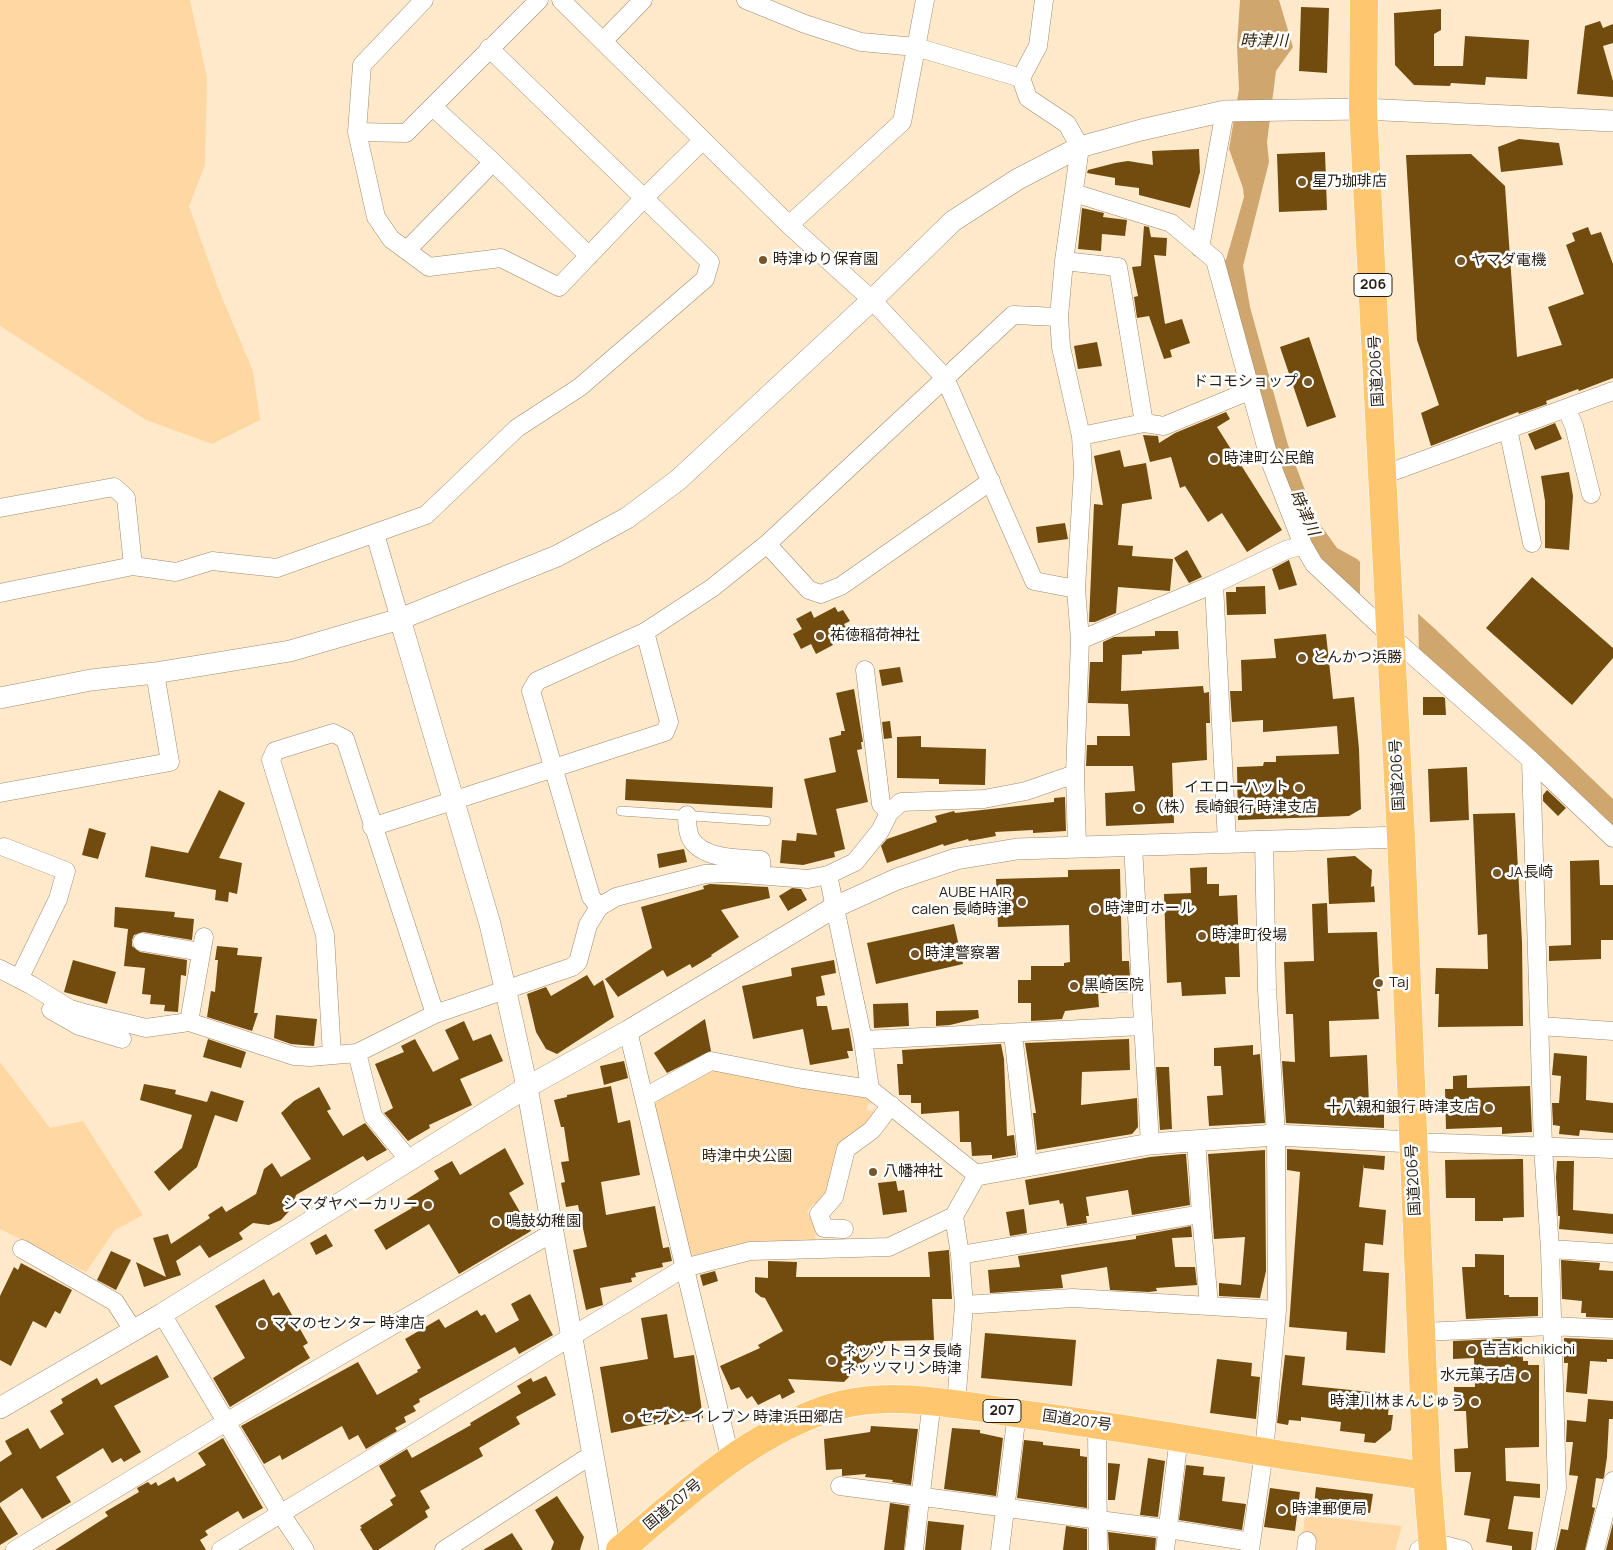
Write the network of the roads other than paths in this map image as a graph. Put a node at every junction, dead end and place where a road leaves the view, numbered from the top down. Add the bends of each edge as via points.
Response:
1 (424, 0) edge
2 (539, 0) edge
3 (561, 0) edge
4 (643, 0) edge
5 (746, 0) edge
6 (925, 0) edge
7 (1044, 0) edge
8 (1364, 0) edge
9 (603, 41) junction
10 (916, 47) junction
11 (490, 48) junction
12 (1021, 78) junction
13 (433, 107) junction
14 (1363, 109) junction
15 (1225, 111) junction
16 (1613, 121) edge
17 (357, 132) junction
18 (704, 140) junction
19 (1080, 147) junction
20 (493, 162) junction
21 (1074, 193) junction
22 (644, 198) junction
23 (789, 225) junction
24 (1200, 248) junction
25 (407, 250) junction
26 (589, 256) junction
27 (1064, 261) junction
28 (872, 300) junction
29 (1060, 317) junction
30 (945, 378) junction
31 (1250, 391) junction
32 (1613, 391) edge
33 (1566, 408) junction
34 (1144, 423) junction
35 (1508, 429) junction
36 (1081, 436) junction
37 (1383, 476) junction
38 (991, 481) junction
39 (1591, 494) dead end
40 (0, 508) edge
41 (375, 534) junction
42 (1532, 543) dead end
43 (767, 544) junction
44 (1303, 546) junction
45 (134, 566) junction
46 (1214, 584) junction
47 (1076, 589) junction
48 (0, 593) edge
49 (400, 619) junction
50 (645, 632) junction
51 (1391, 634) junction
52 (1080, 640) junction
53 (865, 670) dead end
54 (154, 673) junction
55 (0, 698) edge
56 (1531, 760) junction
57 (553, 766) junction
58 (1075, 774) junction
59 (0, 793) edge
60 (452, 802) junction
61 (621, 810) dead end
62 (889, 813) junction
63 (687, 815) junction
64 (766, 821) dead end
65 (372, 827) junction
66 (1401, 837) junction
67 (1613, 838) edge
68 (1264, 841) junction
69 (1227, 842) junction
70 (4, 846) dead end
71 (1133, 846) junction
72 (1077, 847) junction
73 (761, 875) junction
74 (828, 875) junction
75 (599, 907) junction
76 (834, 907) junction
77 (142, 942) dead end
78 (0, 969) edge
79 (25, 982) junction
80 (506, 992) junction
81 (435, 1014) junction
82 (189, 1022) junction
83 (1142, 1026) junction
84 (1540, 1026) junction
85 (628, 1031) junction
86 (1613, 1032) edge
87 (1013, 1034) junction
88 (122, 1039) dead end
89 (863, 1040) junction
90 (356, 1053) junction
91 (332, 1055) junction
92 (527, 1087) junction
93 (870, 1089) junction
94 (644, 1097) junction
95 (891, 1105) junction
96 (1276, 1135) junction
97 (1196, 1140) junction
98 (1412, 1142) junction
99 (1150, 1144) junction
100 (1543, 1147) junction
101 (1613, 1149) edge
102 (410, 1160) junction
103 (1028, 1165) junction
104 (977, 1175) junction
105 (1201, 1214) junction
106 (954, 1216) junction
107 (844, 1229) dead end
108 (552, 1233) junction
109 (22, 1249) dead end
110 (1550, 1249) junction
111 (1613, 1252) edge
112 (960, 1254) junction
113 (684, 1268) junction
114 (964, 1305) junction
115 (1209, 1305) junction
116 (1277, 1310) junction
117 (162, 1314) junction
118 (1551, 1326) junction
119 (1613, 1329) edge
120 (133, 1330) junction
121 (1422, 1332) junction
122 (572, 1337) junction
123 (944, 1403) junction
124 (0, 1408) edge
125 (1017, 1413) junction
126 (226, 1422) junction
127 (1097, 1424) junction
128 (1179, 1437) junction
129 (1264, 1452) junction
130 (593, 1454) junction
131 (731, 1460) junction
132 (1427, 1476) junction
133 (1613, 1481) edge
134 (840, 1486) dead end
135 (919, 1497) junction
136 (1007, 1508) junction
137 (281, 1514) junction
138 (1097, 1520) junction
139 (1168, 1529) junction
140 (1251, 1546) edge
141 (1428, 1547) edge
142 (15, 1550) edge
143 (221, 1550) edge
144 (305, 1550) edge
145 (444, 1550) edge
146 (610, 1550) edge
147 (620, 1550) edge
148 (914, 1550) edge
149 (1000, 1550) edge
150 (1098, 1550) edge
151 (1165, 1550) edge
152 (1463, 1550) edge
153 (1545, 1550) edge
154 (1595, 1550) edge

1 - 17 street via 362,65
2 - 11 street
3 - 9 street
4 - 9 street
5 - 10 street via 862,42
6 - 10 street
7 - 12 street via 1038,46
8 - 14 highway, 国道206号 / 206
9 - 18 street
10 - 12 street
10 - 23 street via 902,122
11 - 13 street
11 - 22 street
12 - 19 street via 1028,98 1067,124
13 - 17 street via 406,133
13 - 20 street
14 - 15 street
14 - 16 street
14 - 37 highway, 国道206号 / 206
15 - 19 street
15 - 24 street
17 - 25 street via 376,217 391,239
18 - 22 street
18 - 23 street
19 - 21 street
19 - 28 street via 1018,179 953,221
20 - 25 street
20 - 26 street
21 - 24 street via 1171,223
21 - 27 street
22 - 26 street
22 - 41 street via 710,262 705,279 580,386 517,428 426,516
23 - 28 street
24 - 31 street via 1215,260
25 - 26 street via 429,267 501,258 559,287
27 - 29 street
27 - 34 street via 1118,267
28 - 30 street
28 - 49 street via 678,480 627,518 557,556
29 - 30 street via 1013,314
29 - 36 street via 1061,347
30 - 38 street
30 - 43 street
31 - 34 street via 1164,426
31 - 44 street via 1270,461
32 - 33 street
33 - 35 street
33 - 39 street via 1574,426
34 - 36 street
35 - 37 street
35 - 42 street
36 - 47 street via 1083,485
37 - 51 highway, 国道206号 / 206
38 - 43 street via 841,586 821,594 809,590
38 - 47 street via 1034,580
40 - 45 street via 114,487 126,498
41 - 45 street via 277,568 212,561 176,572
41 - 49 street
43 - 50 street via 712,588
44 - 46 street via 1286,550
44 - 51 street via 1314,564
45 - 48 street
46 - 52 street
46 - 69 street
47 - 52 street
49 - 54 street via 283,653
49 - 60 street
50 - 57 street via 537,681 531,691
50 - 57 street via 669,722 665,732
51 - 56 street
51 - 66 highway, 国道206号 / 206
52 - 58 street
53 - 62 street via 881,804
54 - 55 street via 91,680
54 - 59 street via 170,762
56 - 67 street
56 - 84 street
57 - 60 street
57 - 75 street via 591,897
58 - 62 street via 1026,791 984,799 901,802
58 - 72 street
60 - 65 street
60 - 80 street via 490,924
61 - 63 lane
62 - 74 street via 880,831 854,862
63 - 64 lane
63 - 73 street via 691,838 701,848 728,856 761,860
65 - 81 street
65 - 91 street via 344,739 333,733 275,751 271,760 326,935
66 - 68 street
66 - 98 highway, 国道206号 / 206
68 - 69 street
68 - 96 street via 1267,990
69 - 71 street
70 - 79 street via 66,871
71 - 72 street
71 - 83 street
72 - 76 street via 1017,849 956,859 897,879
73 - 74 street via 808,879
73 - 75 street via 730,872 686,877 616,896
74 - 76 street
75 - 80 street via 588,925 578,962
76 - 85 street
76 - 89 street
77 - 82 street via 202,944
78 - 79 street
79 - 82 street via 70,1008 104,1018 146,1028
79 - 88 street via 46,1007 79,1026
80 - 81 street
80 - 92 street
81 - 90 street
82 - 91 street via 294,1056
83 - 87 street
83 - 99 street
84 - 86 street
84 - 100 street
85 - 92 street
85 - 94 street
87 - 89 street
87 - 103 street
89 - 93 street
90 - 91 street
90 - 102 street via 373,1116
92 - 102 street
92 - 108 street
93 - 94 street via 710,1061
93 - 95 street
94 - 113 street
95 - 104 street
95 - 107 street via 872,1130 846,1148 834,1197 819,1214 824,1228
96 - 97 street
96 - 98 street
96 - 116 street
97 - 99 street
97 - 105 street
98 - 100 street
98 - 121 highway, 国道206号 / 206
99 - 103 street
100 - 101 street
100 - 110 street
102 - 117 street
103 - 104 street
104 - 106 street
105 - 112 street
105 - 115 street
106 - 112 street
106 - 113 street via 889,1247 750,1250
108 - 122 street
108 - 126 street
109 - 120 street via 115,1302
110 - 111 street
110 - 118 street
112 - 114 street
113 - 122 street
113 - 131 street
114 - 115 street via 1073,1298
114 - 123 street
115 - 116 street
116 - 129 street
117 - 120 street
117 - 126 street
118 - 119 street
118 - 121 street
118 - 153 street via 1557,1488
120 - 124 street
121 - 132 highway, 国道206号 / 206
122 - 130 street
122 - 137 street
123 - 125 highway, 国道207号 / 207
123 - 131 highway, 国道207号 / 207 via 892,1398 822,1410 776,1430
123 - 135 street
125 - 127 highway, 国道207号 / 207
125 - 136 street
126 - 137 street
126 - 142 street
127 - 128 highway, 国道207号 / 207
127 - 138 street
128 - 129 highway, 国道207号 / 207
128 - 139 street
129 - 132 highway, 国道207号 / 207
129 - 140 street
130 - 145 street
130 - 146 street
131 - 147 highway, 国道207号 / 207 via 698,1483
132 - 141 highway, 国道206号 / 206
133 - 154 street
134 - 135 street
135 - 136 street
135 - 148 street
136 - 138 street
136 - 149 street
137 - 143 street
137 - 144 street
138 - 139 street
138 - 150 street
139 - 140 street
139 - 151 street
141 - 152 street

